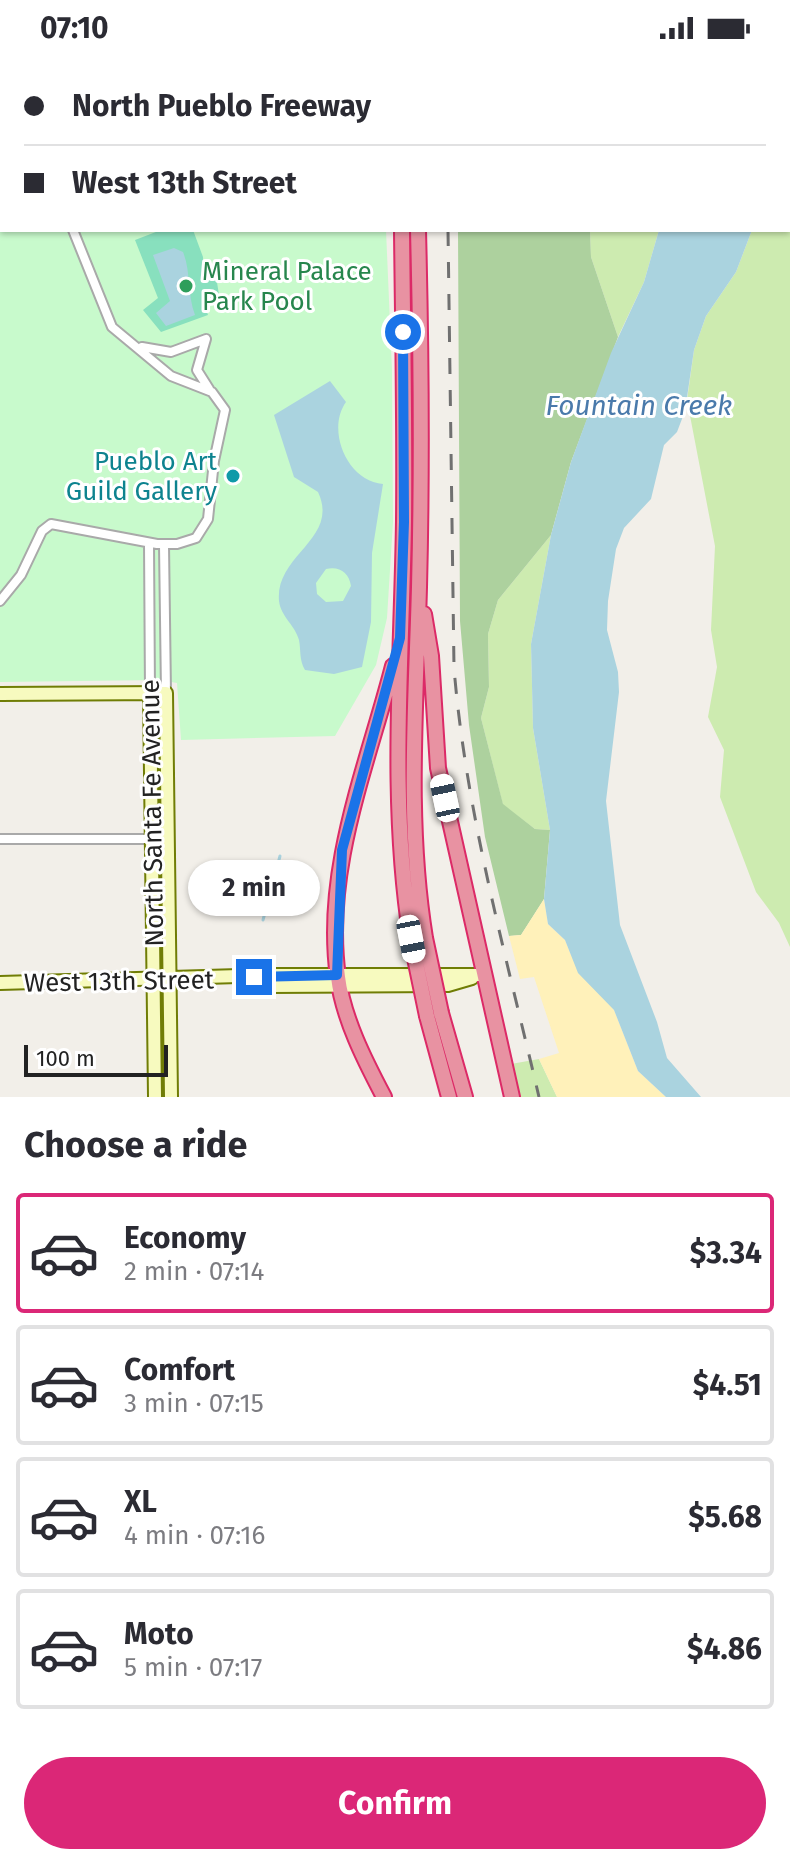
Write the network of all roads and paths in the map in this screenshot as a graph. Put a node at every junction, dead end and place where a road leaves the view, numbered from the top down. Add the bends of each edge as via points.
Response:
1 (74, 232) edge
2 (402, 232) edge
3 (418, 232) edge
4 (137, 344) junction
5 (212, 392) junction
6 (149, 544) junction
7 (164, 545) junction
8 (419, 586) junction
9 (0, 601) edge
10 (400, 638) junction
11 (150, 693) junction
12 (166, 693) junction
13 (0, 694) edge
14 (0, 839) edge
15 (151, 839) junction
16 (169, 839) junction
17 (418, 938) junction
18 (482, 975) junction
19 (154, 980) junction
20 (170, 980) junction
21 (338, 981) junction
22 (0, 983) edge
23 (434, 1015) junction
24 (155, 1097) edge
25 (171, 1097) edge
26 (384, 1097) edge
27 (449, 1097) edge
28 (465, 1097) edge
29 (512, 1097) edge

1 - 4 street via 112,327
2 - 10 highway
3 - 8 highway
4 - 5 street via 171,376
4 - 5 street via 171,352 206,339 197,370
5 - 7 street via 226,417 206,525 196,538
6 - 7 street
6 - 9 street via 51,524
6 - 11 street, North Santa Fe Avenue
7 - 12 street, North Santa Fe Avenue
8 - 17 highway via 412,804
8 - 18 highway via 431,656 438,768
10 - 17 highway via 398,832
10 - 21 highway via 342,850
11 - 12 street
11 - 13 street
11 - 15 street, North Santa Fe Avenue
12 - 16 street, North Santa Fe Avenue
14 - 15 street
15 - 16 street
15 - 19 street, North Santa Fe Avenue
16 - 20 street, North Santa Fe Avenue
17 - 23 highway, bridge
18 - 21 street, West 13th Street
18 - 29 highway
19 - 20 street, West 13th Street
19 - 22 street, West 13th Street
19 - 24 street, North Santa Fe Avenue
20 - 21 street, West 13th Street
20 - 25 street, North Santa Fe Avenue
21 - 26 highway via 357,1040
23 - 27 highway
23 - 28 highway

